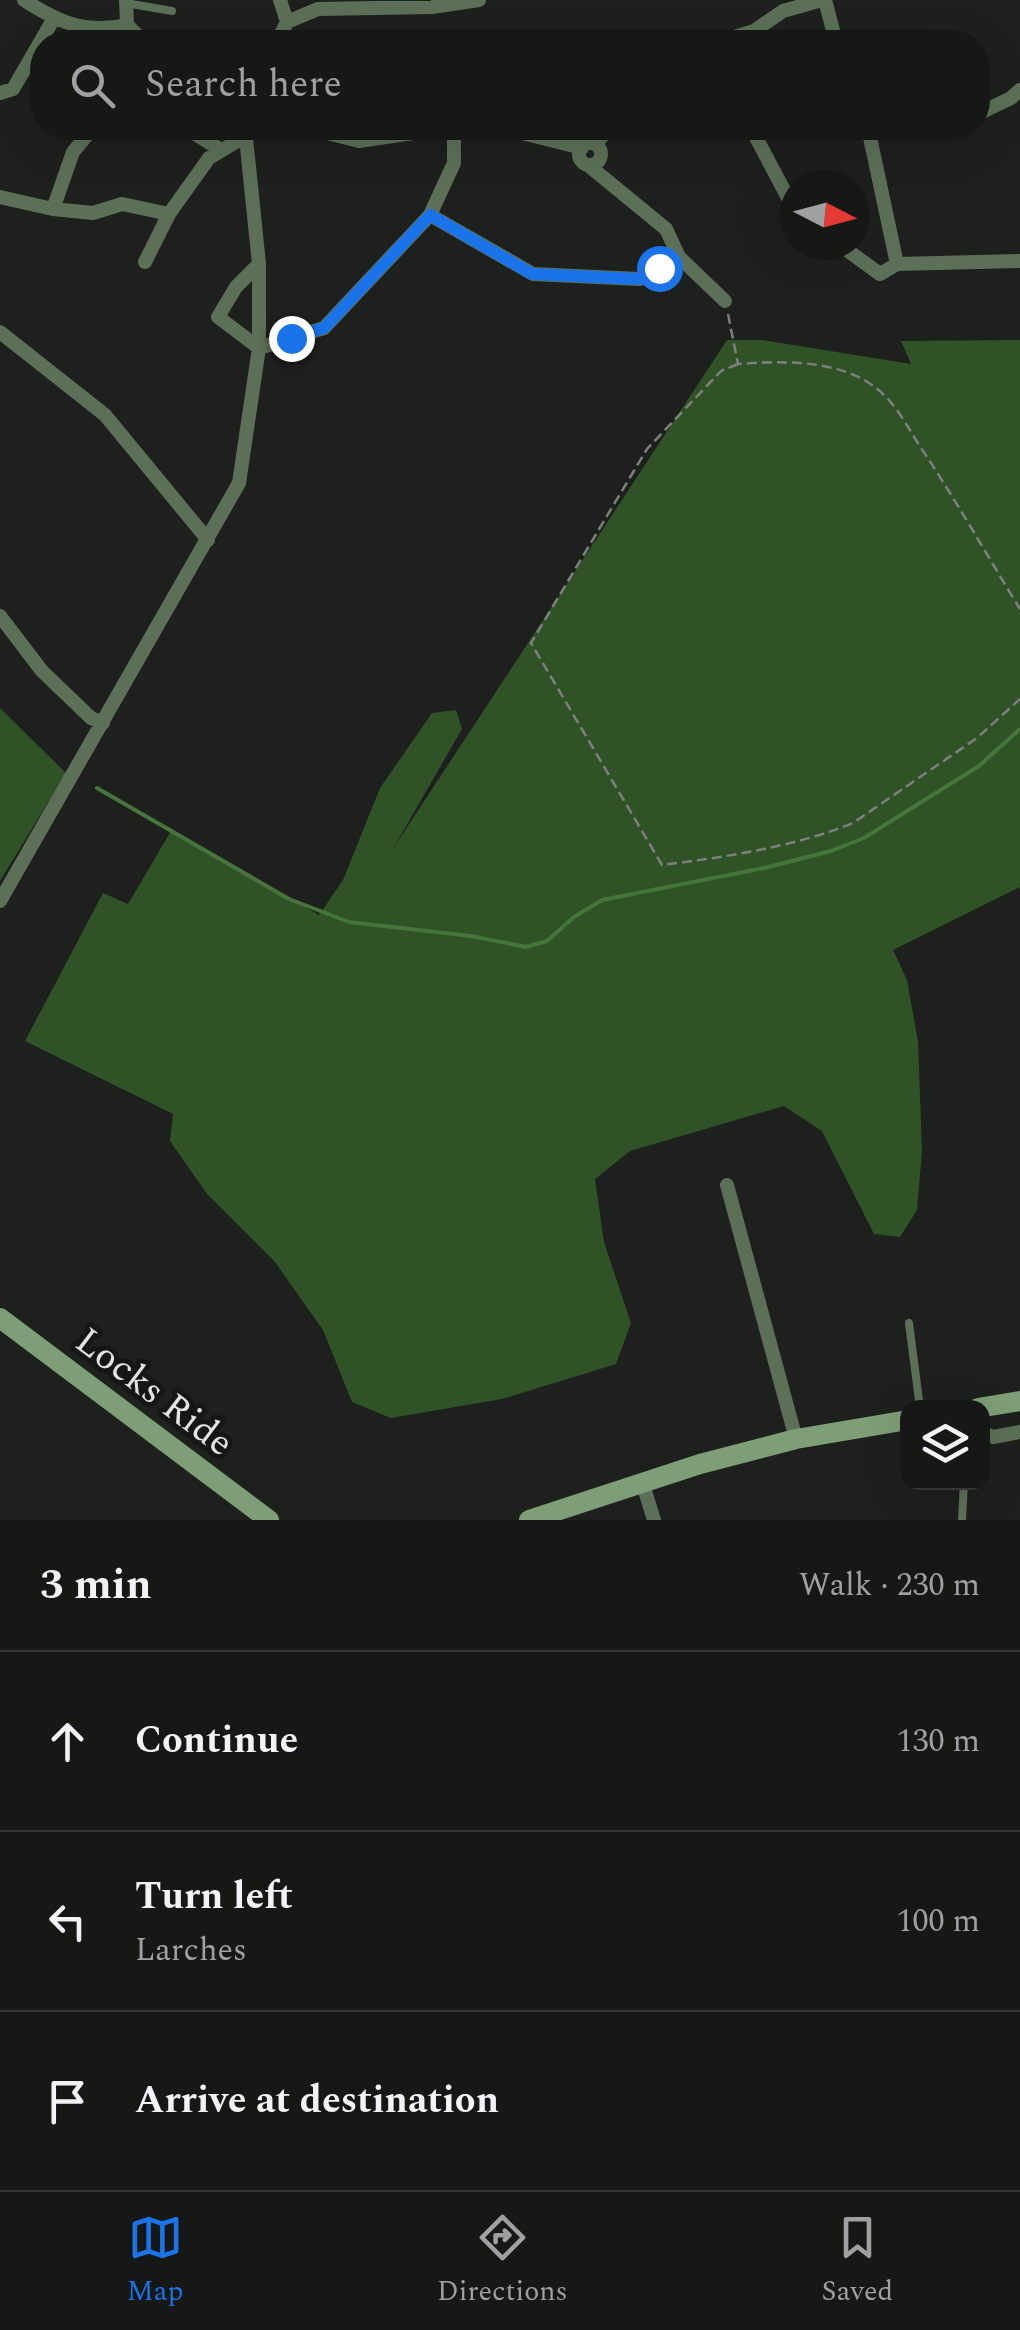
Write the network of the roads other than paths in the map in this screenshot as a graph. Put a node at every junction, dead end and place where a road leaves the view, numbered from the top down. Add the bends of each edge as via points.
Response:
1 (24, 0) edge
2 (280, 0) edge
3 (479, 0) edge
4 (770, 0) edge
5 (817, 0) edge
6 (126, 2) edge
7 (172, 11) dead end
8 (782, 12) junction
9 (54, 20) junction
10 (287, 22) junction
11 (128, 24) junction
12 (48, 30) edge
13 (133, 30) edge
14 (283, 30) edge
15 (755, 30) edge
16 (831, 30) edge
17 (30, 59) edge
18 (0, 92) edge
19 (1017, 99) edge
20 (990, 109) edge
21 (83, 140) edge
22 (205, 140) edge
23 (234, 140) edge
24 (246, 140) edge
25 (452, 140) edge
26 (542, 140) edge
27 (600, 140) edge
28 (757, 140) edge
29 (871, 140) edge
30 (220, 150) junction
31 (587, 156) junction
32 (780, 183) edge
33 (0, 196) edge
34 (52, 209) junction
35 (169, 214) junction
36 (430, 215) junction
37 (679, 257) junction
38 (861, 260) edge
39 (1020, 261) edge
40 (145, 262) dead end
41 (259, 264) junction
42 (897, 264) junction
43 (726, 301) road end
44 (0, 332) edge
45 (259, 348) junction
46 (208, 540) junction
47 (0, 616) edge
48 (103, 724) junction
49 (0, 901) edge
50 (727, 1186) dead end
51 (0, 1318) edge
52 (908, 1323) dead end
53 (919, 1400) edge
54 (1020, 1400) edge
55 (990, 1406) edge
56 (900, 1421) edge
57 (1020, 1432) edge
58 (990, 1436) edge
59 (796, 1439) junction
60 (642, 1481) junction
61 (964, 1490) edge
62 (269, 1520) edge
63 (529, 1520) edge
64 (654, 1520) edge
65 (962, 1520) edge

1 - 9 street
2 - 10 street
3 - 10 street via 318,10
4 - 8 street
5 - 8 street
5 - 16 street
6 - 7 lane
6 - 11 street
8 - 15 street
9 - 11 street via 102,30
9 - 12 street
10 - 14 street
11 - 13 street
17 - 18 street via 12,89
19 - 20 street
21 - 34 street
22 - 30 street
23 - 30 street
24 - 41 street
25 - 36 street via 454,163
26 - 31 street
27 - 31 street
28 - 32 street
29 - 42 street
30 - 35 street
31 - 37 street via 666,229
33 - 34 street
34 - 35 street via 93,213 122,204
35 - 40 street
36 - 37 street via 532,274 638,279
36 - 45 street via 324,328
37 - 43 street
38 - 42 street via 880,274
39 - 42 street
41 - 45 street
41 - 45 street via 218,317
44 - 46 street via 106,415
45 - 46 street via 238,483
46 - 48 street
47 - 48 street via 42,671
48 - 49 street
50 - 59 street
51 - 62 main road, Locks Ride
52 - 53 lane
54 - 55 main road
56 - 59 main road
57 - 58 street
59 - 60 main road
60 - 63 main road
60 - 64 street
61 - 65 lane

